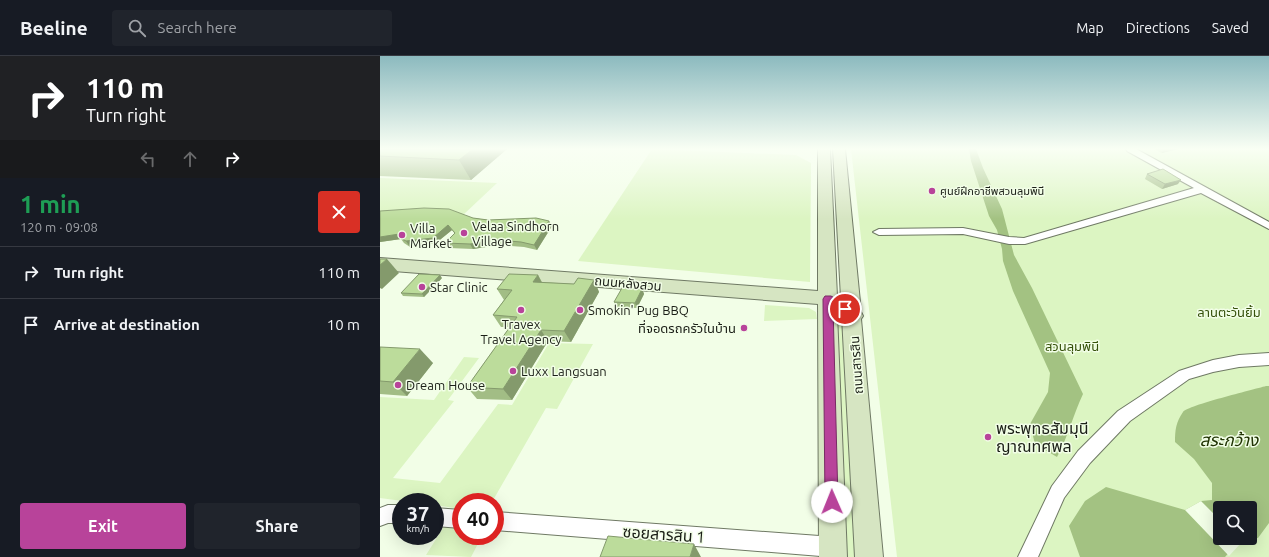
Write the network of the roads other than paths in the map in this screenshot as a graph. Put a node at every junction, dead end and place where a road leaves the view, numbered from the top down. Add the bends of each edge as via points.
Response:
1 (825, 172) edge
2 (841, 172) edge
3 (1176, 172) edge
4 (1179, 172) edge
5 (1203, 189) junction
6 (1242, 207) junction
7 (1269, 218) edge
8 (1269, 226) edge
9 (879, 232) dead end
10 (380, 264) edge
11 (828, 299) junction
12 (853, 316) junction
13 (1269, 359) edge
14 (392, 514) edge
15 (380, 518) edge
16 (504, 522) edge
17 (833, 552) edge
18 (869, 557) edge
19 (1028, 557) edge

1 - 11 street, ถนนสารสิน
2 - 12 street, ถนนสารสิน
3 - 5 street
4 - 6 street
5 - 6 street
5 - 9 street via 1025,241 963,231
6 - 7 street
6 - 8 street
10 - 11 street, ถนนหลังสวน
11 - 12 street
11 - 17 street, ถนนสารสิน
12 - 18 street, ถนนสารสิน
13 - 19 street via 1239,361 1184,375 1124,416 1084,457 1058,492
14 - 15 street
16 - 17 street, ซอยสารสิน 1

